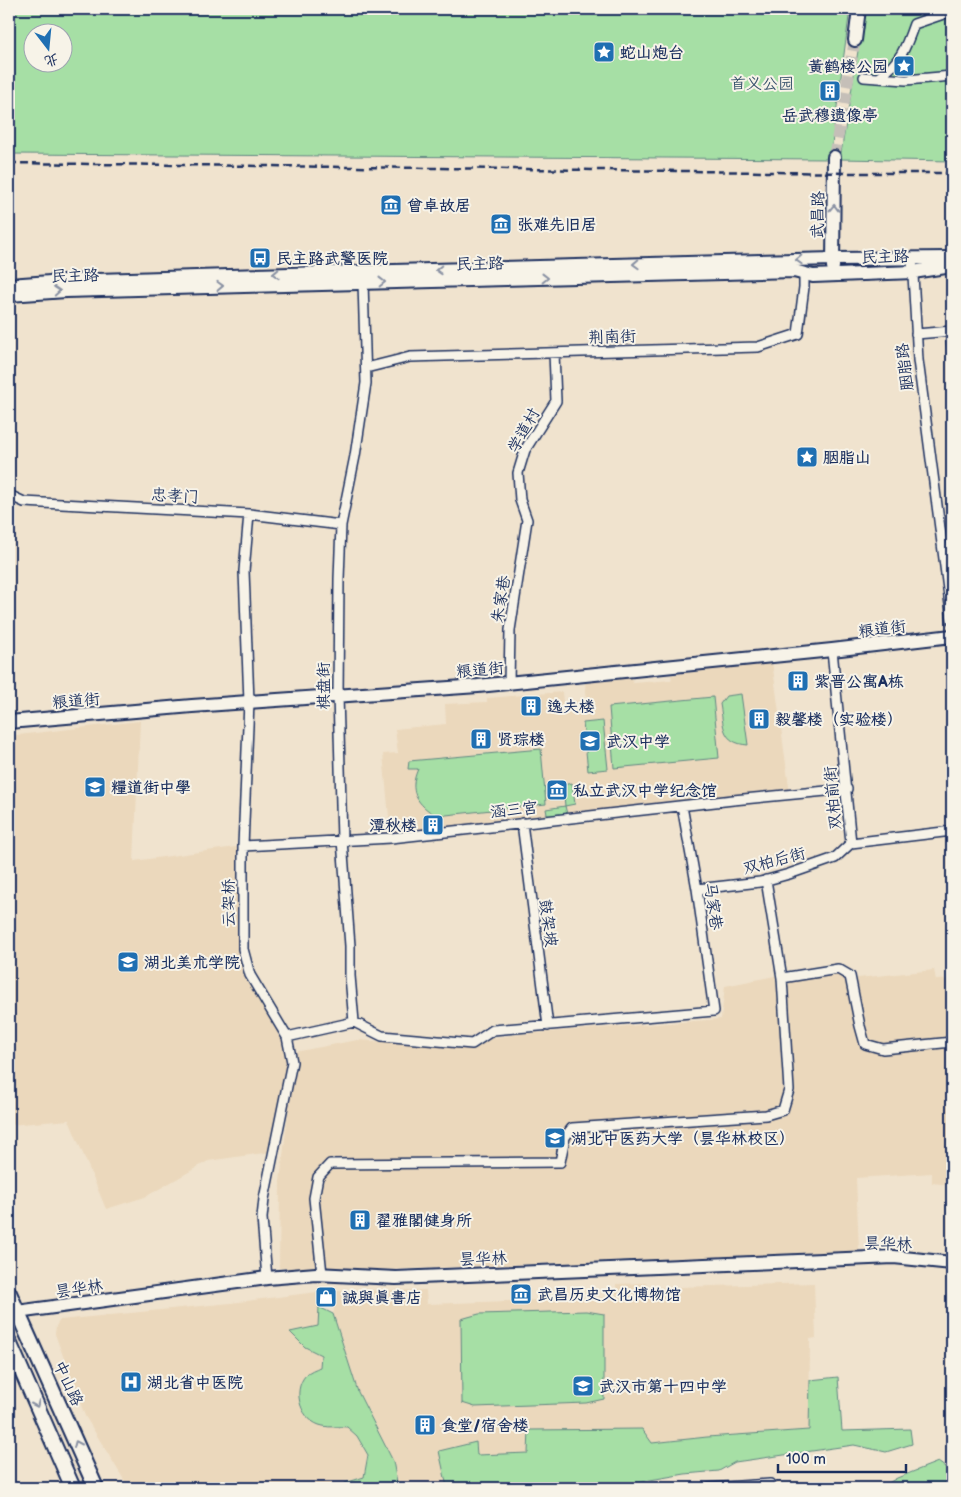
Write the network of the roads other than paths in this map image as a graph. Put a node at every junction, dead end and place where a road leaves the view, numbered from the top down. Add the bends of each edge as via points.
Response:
1 (859, 9) edge
2 (952, 10) edge
3 (855, 40) tunnel mouth
4 (952, 76) edge
5 (864, 77) dead end
6 (879, 78) junction
7 (834, 157) tunnel mouth
8 (912, 258) junction
9 (952, 258) edge
10 (833, 259) junction
11 (952, 266) edge
12 (913, 272) junction
13 (804, 274) junction
14 (833, 274) junction
15 (363, 282) junction
16 (9, 285) edge
17 (9, 295) edge
18 (952, 331) edge
19 (916, 334) junction
20 (952, 346) edge
21 (554, 353) junction
22 (366, 368) junction
23 (9, 495) edge
24 (249, 514) junction
25 (527, 520) joint
26 (340, 525) junction
27 (952, 620) edge
28 (952, 636) edge
29 (832, 650) junction
30 (509, 683) junction
31 (338, 695) junction
32 (249, 702) junction
33 (9, 722) edge
34 (847, 789) junction
35 (682, 806) junction
36 (522, 823) junction
37 (952, 831) edge
38 (342, 840) junction
39 (851, 842) junction
40 (243, 846) junction
41 (766, 880) junction
42 (697, 889) junction
43 (782, 978) junction
44 (354, 1022) junction
45 (548, 1026) junction
46 (287, 1037) junction
47 (952, 1042) edge
48 (952, 1262) edge
49 (322, 1274) junction
50 (267, 1278) junction
51 (9, 1294) edge
52 (17, 1312) junction
53 (9, 1342) edge
54 (770, 1484) dead end
55 (72, 1488) edge
56 (96, 1488) edge
57 (709, 1488) edge

1 - 3 street
2 - 6 street via 914,24 898,61
4 - 6 street via 906,80
5 - 6 street
10 -> 7 street, 武昌路
8 - 9 street, 民主路
8 - 10 street, 民主路
8 - 12 street, 胭脂路
10 - 14 street, 武昌路
10 -> 16 street, 民主路 via 74,280
11 - 12 street, 民主路
12 - 14 street, 民主路
12 - 19 street, 胭脂路
13 - 14 street, 民主路
15 -> 13 street, 民主路 via 794,271
13 - 21 street, 荆南街 via 798,334 758,347
17 -> 15 street, 民主路 via 76,290
15 - 22 street, 棋盘街
18 - 19 street
18 - 20 street
19 - 27 street, 胭脂路
21 - 22 street, 荆南街 via 410,357
21 - 25 street, 学道村 via 556,401 525,450 518,473 520,500
22 - 26 street, 棋盘街 via 356,447
23 - 24 street, 忠孝门 via 24,502
24 - 26 street, 忠孝门
24 - 32 street, 云架桥 via 244,571
25 - 30 street, 朱家巷 via 510,630
26 - 31 street, 棋盘街
28 - 29 street, 粮道街
29 - 30 street, 粮道街
29 - 34 street, 双柏前街
30 - 31 street, 粮道街
31 - 32 street, 粮道街
31 - 38 street, 棋盘街
32 - 33 street, 粮道街
32 - 40 street, 云架桥
34 - 35 street, 涵三宫
34 - 39 street, 双柏前街
35 - 36 street, 涵三宫
35 - 42 street, 马家巷
36 - 38 street, 涵三宫 via 391,838
36 - 45 street, 鼓架坡
37 - 39 street, 双柏前街
38 - 40 street, 涵三宫
38 - 44 street, 棋盘街
39 - 41 street, 双柏后街 via 835,858
40 - 46 street, 云架桥 via 243,949 250,975
41 - 42 street, 双柏后街
41 - 43 street
42 - 45 street, 马家巷 via 714,1011
43 - 47 street via 838,969 850,976 865,1044 883,1049
43 - 49 street via 789,1090 783,1110 766,1115 572,1128 565,1137 560,1162 330,1164 318,1177 314,1198
44 - 45 street via 382,1036 472,1044 493,1030
44 - 46 street
46 - 50 street, 云架桥 via 292,1062 262,1218
48 - 49 street, 昙华林 via 894,1257 396,1278
49 - 50 street, 昙华林
50 - 52 street, 昙华林
51 - 52 main road, 中山路
56 -> 52 main road, 中山路
53 -> 55 main road
54 - 57 street

